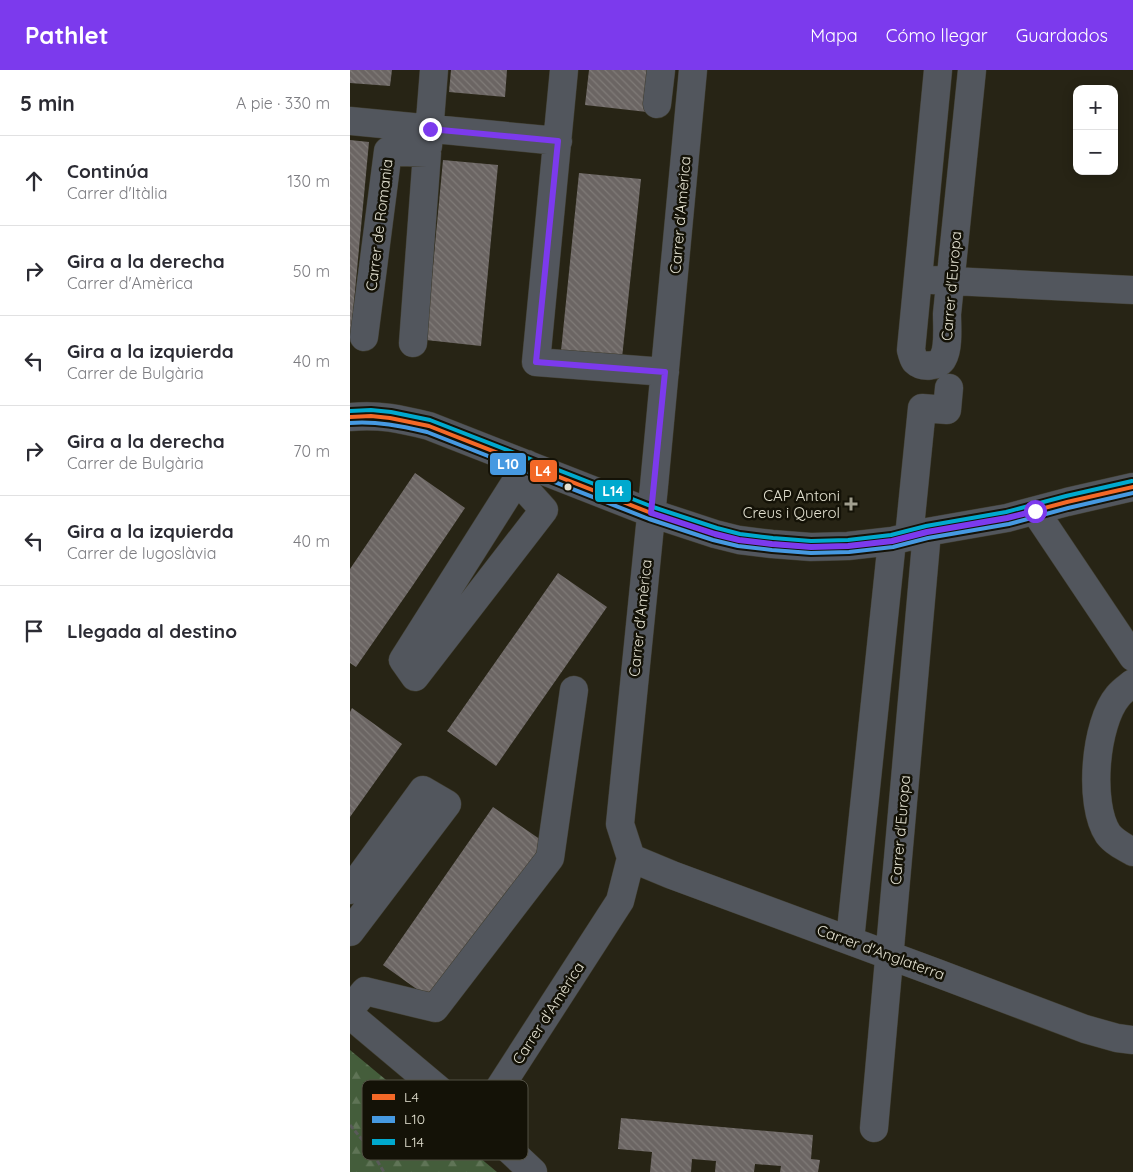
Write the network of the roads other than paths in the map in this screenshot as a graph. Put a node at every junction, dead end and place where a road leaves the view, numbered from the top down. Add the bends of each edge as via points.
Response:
1 (434, 70) edge
2 (564, 70) edge
3 (661, 70) edge
4 (693, 70) edge
5 (938, 70) edge
6 (972, 70) edge
7 (657, 104) dead end
8 (350, 121) edge
9 (428, 141) junction
10 (558, 141) junction
11 (918, 279) junction
12 (951, 282) junction
13 (1133, 290) edge
14 (364, 338) dead end
15 (412, 344) dead end
16 (665, 372) junction
17 (949, 388) dead end
18 (350, 417) edge
19 (522, 472) junction
20 (1133, 487) edge
21 (1035, 511) junction
22 (651, 513) junction
23 (910, 537) junction
24 (1133, 657) edge
25 (1133, 683) edge
26 (574, 690) dead end
27 (1133, 852) edge
28 (630, 858) junction
29 (350, 890) edge
30 (350, 932) edge
31 (850, 940) junction
32 (889, 955) junction
33 (350, 1009) edge
34 (350, 1015) edge
35 (1133, 1040) edge
36 (427, 1080) edge
37 (504, 1080) edge
38 (874, 1128) dead end
39 (520, 1160) edge
40 (533, 1172) edge

1 - 9 street
2 - 10 street
3 - 7 street
4 - 16 street, Carrer d'Amèrica
5 - 11 street, Carrer d'Europa
6 - 12 street, Carrer d'Europa
8 - 9 street
9 - 10 street
9 - 14 street, Carrer de Romania via 388,151
9 - 15 street
10 - 16 street via 536,362
11 - 12 street
11 - 12 street, Carrer d'Europa via 911,350 913,359 927,366 936,364 945,355
12 - 13 street
16 - 22 street, Carrer d'Amèrica
17 - 23 street, Carrer d'Europa via 947,410 922,408
18 - 19 street via 394,418 428,426
19 - 19 street via 403,660 415,677 544,510
19 - 22 street
20 - 21 street
21 - 23 street
21 - 24 street
22 - 23 street via 715,534 772,544 848,546
22 - 28 street, Carrer d'Amèrica via 620,824
23 - 31 street, Carrer d'Europa
23 - 32 street, Carrer d'Europa
25 - 27 street via 1117,696 1107,715 1096,784 1097,804 1108,834
26 - 33 street via 550,858 435,1008 366,991
28 - 31 street, Carrer d'Anglaterra
28 - 37 street, Carrer d'Amèrica via 620,901
29 - 30 street via 422,790 447,804
31 - 32 street, Carrer d'Anglaterra
32 - 35 street, Carrer d'Anglaterra via 1085,1029
32 - 38 street, Carrer d'Europa
34 - 36 street
39 - 40 street

